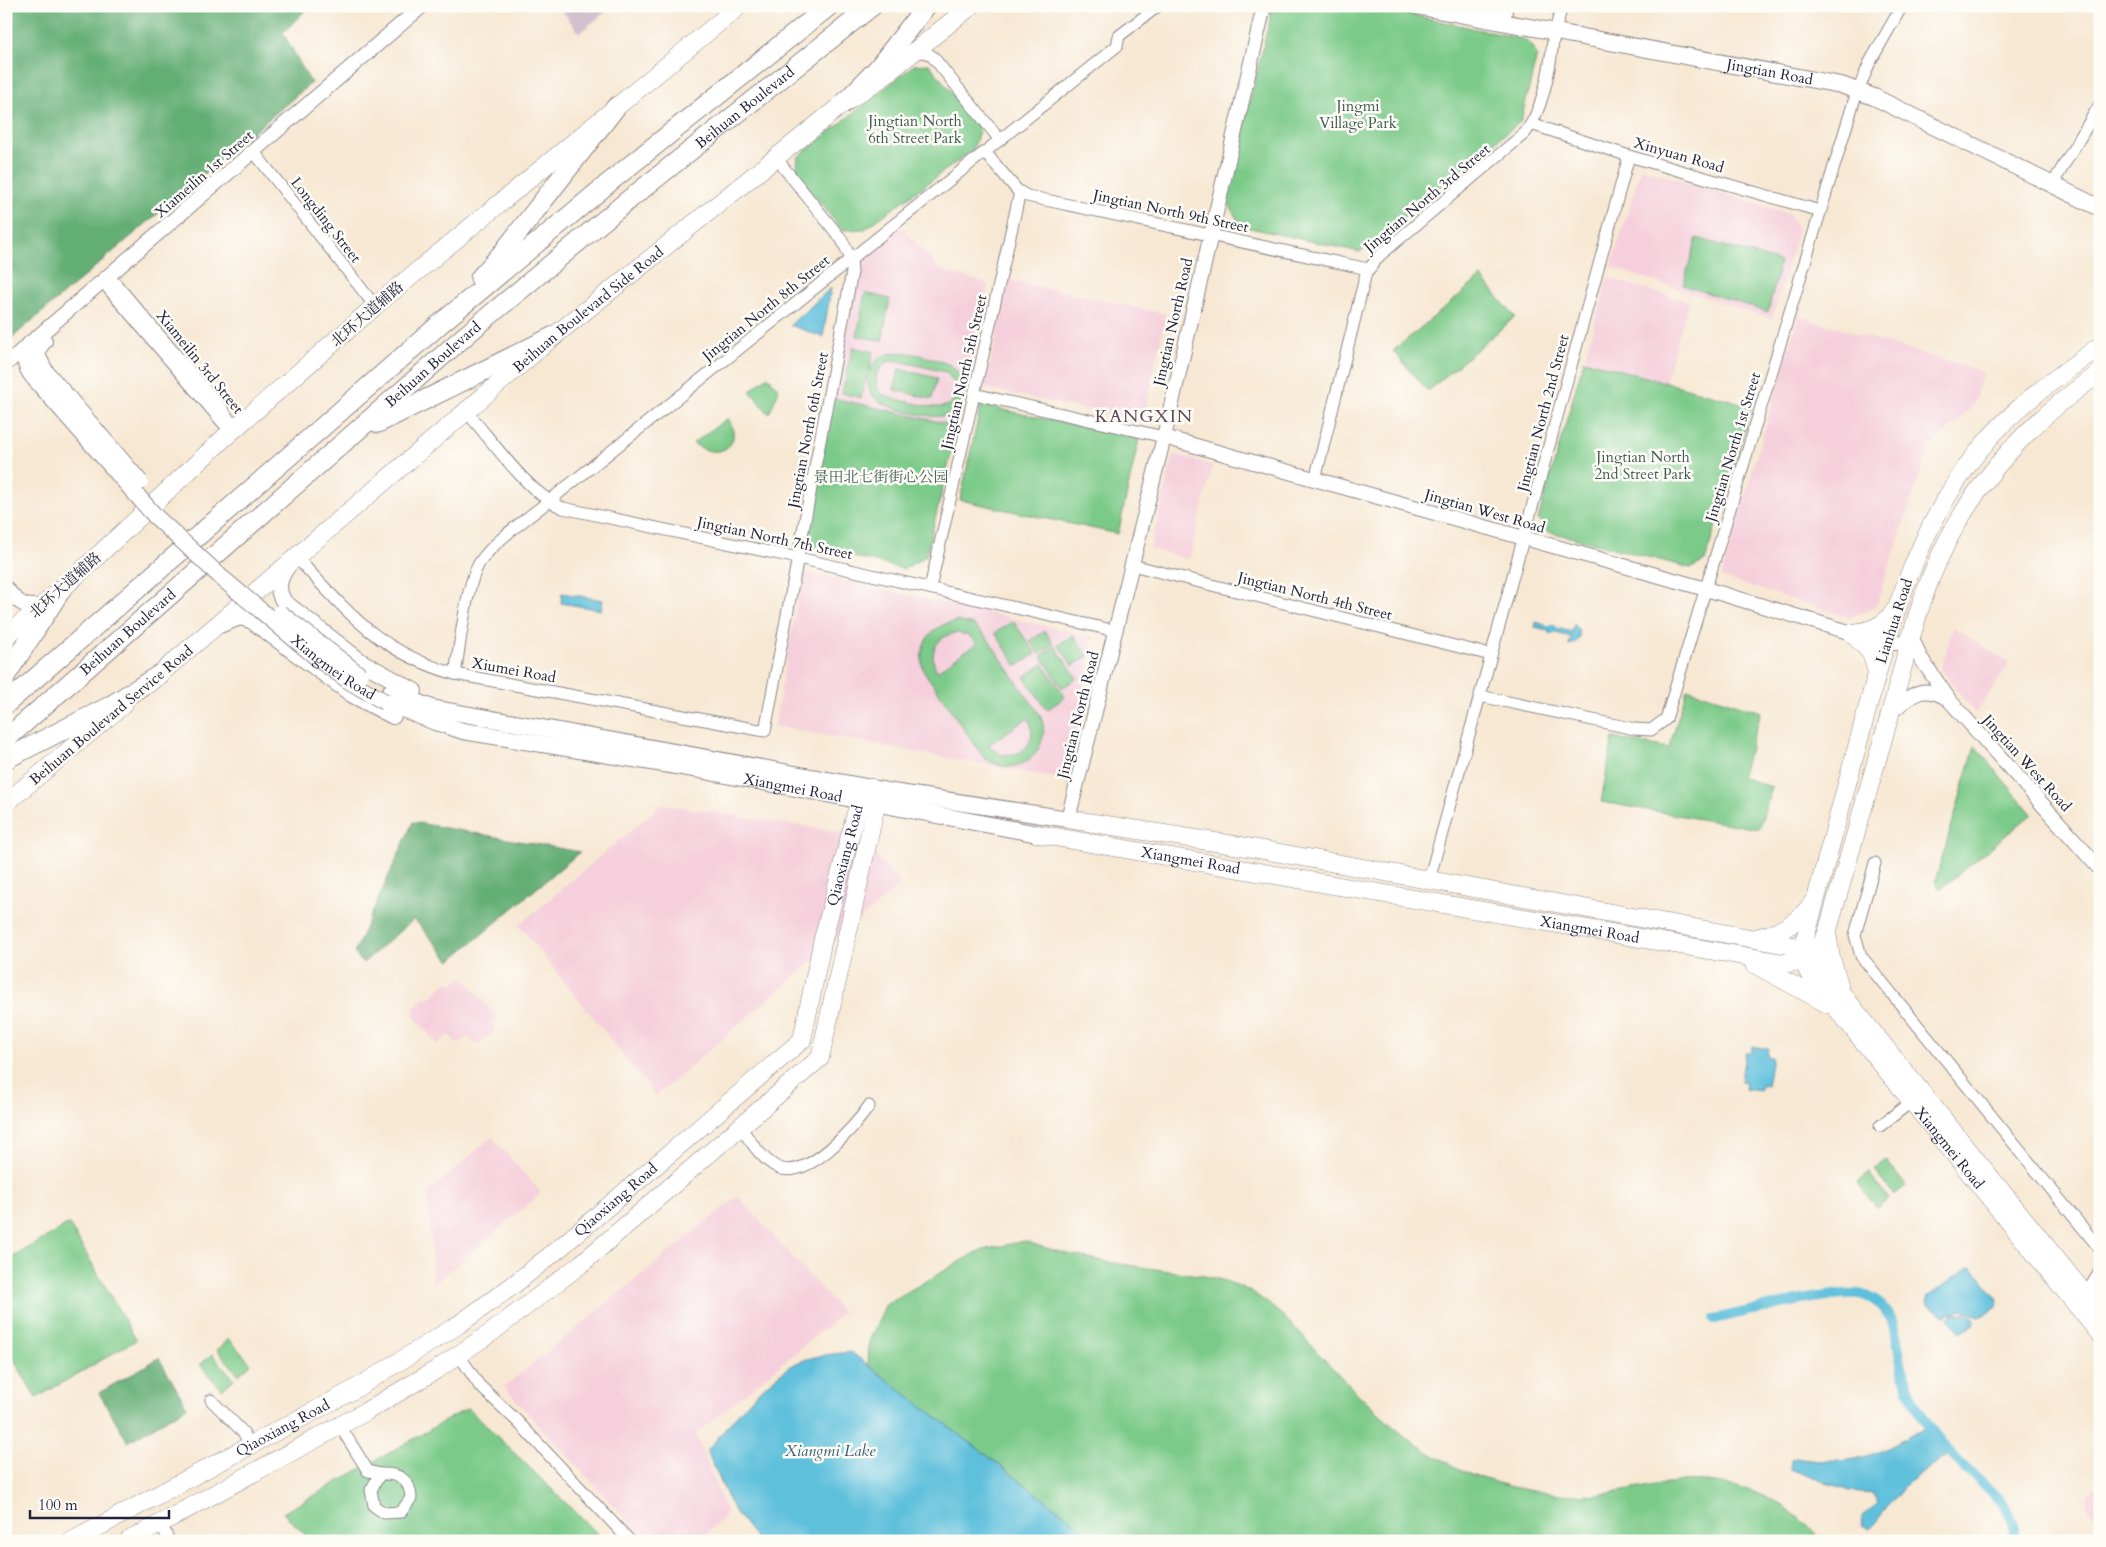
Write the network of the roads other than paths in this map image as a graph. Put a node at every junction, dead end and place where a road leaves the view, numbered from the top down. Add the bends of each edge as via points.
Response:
1 (422, 6) edge
2 (432, 6) edge
3 (739, 6) edge
4 (830, 6) edge
5 (872, 6) edge
6 (926, 6) edge
7 (972, 6) edge
8 (1158, 6) edge
9 (1264, 6) edge
10 (1416, 6) edge
11 (1478, 6) edge
12 (1562, 6) edge
13 (1902, 6) edge
14 (1556, 27) junction
15 (912, 54) junction
16 (1859, 86) junction
17 (844, 103) junction
18 (2100, 104) edge
19 (616, 107) junction
20 (1531, 124) junction
21 (1000, 140) junction
22 (985, 152) junction
23 (256, 155) junction
24 (1629, 156) junction
25 (776, 158) junction
26 (2055, 181) junction
27 (1020, 192) junction
28 (2100, 198) edge
29 (2100, 208) edge
30 (1820, 211) junction
31 (1210, 235) junction
32 (852, 259) junction
33 (1368, 269) junction
34 (110, 283) junction
35 (375, 306) junction
36 (440, 324) junction
37 (554, 336) junction
38 (37, 342) junction
39 (2100, 346) edge
40 (6, 364) edge
41 (6, 373) edge
42 (2100, 373) edge
43 (37, 375) junction
44 (974, 394) junction
45 (465, 410) junction
46 (234, 429) junction
47 (356, 433) junction
48 (1164, 437) junction
49 (1315, 480) junction
50 (549, 501) junction
51 (1523, 539) junction
52 (798, 558) junction
53 (293, 560) junction
54 (1133, 562) junction
55 (6, 588) edge
56 (930, 588) junction
57 (1706, 589) junction
58 (61, 590) junction
59 (12, 602) edge
60 (43, 605) junction
61 (1897, 605) junction
62 (288, 606) junction
63 (215, 626) junction
64 (1116, 631) junction
65 (268, 633) junction
66 (1852, 633) junction
67 (8, 634) edge
68 (1912, 638) junction
69 (1885, 643) junction
70 (1492, 652) junction
71 (1877, 672) junction
72 (455, 674) junction
73 (6, 675) edge
74 (159, 675) junction
75 (1480, 696) junction
76 (387, 697) junction
77 (1950, 701) junction
78 (6, 704) edge
79 (1890, 712) junction
80 (469, 715) junction
81 (765, 730) joint
82 (463, 731) junction
83 (6, 739) edge
84 (6, 759) edge
85 (874, 796) junction
86 (859, 802) junction
87 (6, 803) edge
88 (1068, 819) junction
89 (1836, 825) junction
90 (1856, 832) junction
91 (1038, 834) junction
92 (1062, 838) junction
93 (1247, 847) junction
94 (1875, 863) dead end
95 (2100, 869) edge
96 (1248, 871) junction
97 (1429, 880) junction
98 (1818, 892) junction
99 (1827, 933) junction
100 (1754, 938) junction
101 (1726, 953) junction
102 (1806, 955) junction
103 (1847, 1000) junction
104 (1846, 1019) junction
105 (1917, 1098) junction
106 (869, 1106) dead end
107 (1880, 1126) dead end
108 (740, 1127) junction
109 (2100, 1249) edge
110 (2100, 1274) edge
111 (2082, 1302) junction
112 (2100, 1313) edge
113 (2100, 1334) edge
114 (459, 1354) junction
115 (211, 1400) dead end
116 (340, 1426) junction
117 (250, 1445) junction
118 (380, 1474) dead end
119 (161, 1523) junction
120 (72, 1541) edge
121 (128, 1541) edge
122 (169, 1541) edge
123 (630, 1541) edge

1 - 23 street, Xiameilin 1st Street
2 - 23 street, Xiameilin 1st Street
3 - 19 main road, 北环大道辅路
4 - 36 highway, Beihuan Boulevard via 617,176
5 - 47 highway, Beihuan Boulevard via 626,202 466,335
6 - 17 highway via 874,73
7 - 15 main road, Beihuan Boulevard Side Road
8 - 21 street, Jingtian North 8th Street via 1119,36 1117,46
9 - 31 street, Jingtian North Road
10 - 14 main road, Jingtian Road
11 - 14 main road, Jingtian Road
12 - 14 street, Jingtian North 3rd Street
13 - 16 street, Jingtian North 1st Street
14 - 16 main road, Jingtian Road via 1822,70
14 - 20 street, Jingtian North 3rd Street
15 - 17 main road, Beihuan Boulevard Side Road
15 - 21 street via 922,51 933,57
16 - 26 main road, Jingtian Road
16 - 30 street, Jingtian North 1st Street
17 - 25 main road, Beihuan Boulevard Side Road
18 - 26 street
19 - 35 main road, 北环大道辅路
19 - 36 highway via 504,251
20 - 24 street, Xinyuan Road
20 - 33 street, Jingtian North 3rd Street via 1520,139 1379,256
21 - 22 street, Jingtian North 8th Street
22 - 27 street
22 - 32 street, Jingtian North 8th Street
23 - 34 street, Xiameilin 1st Street
23 - 35 street, Longding Street
24 - 30 street, Xinyuan Road
24 - 51 street, Jingtian North 2nd Street
25 - 32 street via 839,236
25 - 37 main road, Beihuan Boulevard Side Road
26 - 28 main road, Jingtian Road
26 - 29 main road, Jingtian Road
27 - 31 street, Jingtian North 9th Street
27 - 44 street, Jingtian North 5th Street
30 - 57 street, Jingtian North 1st Street
31 - 33 street, Jingtian North 9th Street
31 - 48 street, Jingtian North Road
32 - 50 street, Jingtian North 8th Street
32 - 52 street, Jingtian North 6th Street via 851,284
33 - 49 street, Jingtian North 3rd Street via 1362,282
34 - 38 street, Xiameilin 1st Street
34 - 46 street, Xiameilin 3rd Street via 224,424
35 - 46 main road, 北环大道辅路
36 - 78 highway, Beihuan Boulevard
37 - 45 main road, Beihuan Boulevard Side Road
37 - 47 highway
38 - 40 street, Xiameilin 1st Street
38 - 43 main road, Xiangmei Road
39 - 61 main road, Lianhua Road via 2030,398 1980,448 1927,531
41 - 43 street via 18,368
42 - 68 main road, Lianhua Road via 2067,396 2032,427 1979,490 1938,562
43 - 76 main road, Xiangmei Road, bridge via 156,516 223,579 335,672
44 - 48 street, Jingtian West Road
44 - 56 street, Jingtian North 5th Street
45 - 50 street, Jingtian North 7th Street via 534,489
45 - 53 main road, Beihuan Boulevard Side Road
46 - 58 main road, 北环大道辅路
47 - 83 highway, Beihuan Boulevard
48 - 49 street, Jingtian West Road
48 - 54 street, Jingtian North Road
49 - 51 street, Jingtian West Road
50 - 52 street, Jingtian North 7th Street via 582,513
50 - 72 street, Jingtian North 8th Street via 489,551 477,568 472,579
51 - 57 street, Jingtian West Road
51 - 70 street, Jingtian North 2nd Street
52 - 56 street, Jingtian North 7th Street
52 - 81 street, Jingtian North 6th Street
53 - 62 main road via 278,586
53 - 63 main road, Beihuan Boulevard Side Road
53 - 72 street, Xiumei Road via 373,636 430,667
54 - 64 street, Jingtian North Road
54 - 70 street, Jingtian North 4th Street
55 - 59 street
56 - 64 street, Jingtian North 7th Street
57 - 66 street, Jingtian West Road
57 - 75 street, Jingtian North 1st Street via 1666,719 1655,728 1635,729
58 - 60 main road, 北环大道辅路
58 - 73 highway
59 - 60 street via 26,607
59 - 67 street via 15,619
60 - 67 main road, 北环大道辅路
61 - 66 main road via 1879,626
61 - 69 main road, Lianhua Road
62 - 65 main road via 268,614
62 - 80 main road via 343,650 378,672
63 - 65 main road via 246,618
63 - 74 main road, Beihuan Boulevard Service Road
64 - 88 street, Jingtian North Road
65 - 82 main road via 331,681 384,712 434,729
66 - 69 street, Jingtian West Road
66 - 71 main road via 1871,653
68 - 69 street, Jingtian West Road via 1899,643
68 - 77 street, Jingtian West Road via 1920,658
68 - 79 main road, Lianhua Road
69 - 71 main road, Lianhua Road
70 - 75 street, Jingtian North 2nd Street
71 - 89 main road, Lianhua Road
72 - 81 street, Xiumei Road
74 - 84 highway via 110,706
74 - 87 main road, Beihuan Boulevard Service Road
75 - 97 street, Jingtian North 2nd Street
76 - 80 main road, Xiangmei Road
76 - 82 main road, Xiangmei Road via 436,722
77 - 79 street, Jingtian West Road via 1936,692 1923,691
77 - 95 street, Jingtian West Road
79 - 90 main road, Lianhua Road
80 - 85 main road, Xiangmei Road
82 - 86 main road, Xiangmei Road via 694,769
85 - 86 main road, Qiaoxiang Road
85 - 88 main road, Xiangmei Road
85 - 91 main road, Xiangmei Road
85 - 108 main road, Qiaoxiang Road via 820,1058
86 - 117 main road, Qiaoxiang Road via 822,943 802,1040 512,1286 385,1371
88 - 91 main road
88 - 92 main road
88 - 93 main road, Xiangmei Road
89 - 90 main road via 1840,833
89 - 98 main road, Lianhua Road
90 - 99 main road, Lianhua Road
91 - 92 main road, Xiangmei Road
92 - 96 main road, Xiangmei Road
93 - 96 main road via 1239,852 1237,860 1240,867
93 - 97 main road, Xiangmei Road
94 - 109 street via 1855,935 1861,956
96 - 101 main road, Xiangmei Road
97 - 100 main road, Xiangmei Road
98 - 100 main road via 1806,911 1792,923 1773,934
98 - 102 main road, Lianhua Road
99 - 102 main road, Lianhua Road
99 - 103 main road via 1833,967
100 - 102 main road, Xiangmei Road via 1788,944
101 - 102 main road, Xiangmei Road via 1784,963
101 - 104 main road via 1799,986
102 - 103 main road, Xiangmei Road
102 - 104 main road, Xiangmei Road via 1810,974
103 - 105 main road, Xiangmei Road
104 - 105 main road, Xiangmei Road
105 - 107 street
105 - 111 main road, Xiangmei Road
106 - 108 street via 849,1131 813,1161 794,1170 784,1170 769,1161
108 - 114 main road, Qiaoxiang Road via 574,1269 514,1317
110 - 111 street
111 - 112 main road, Xiangmei Road
111 - 113 main road, Xiangmei Road
114 - 116 main road, Qiaoxiang Road
114 - 123 street via 479,1385
115 - 117 street via 244,1432
116 - 118 street via 368,1471
116 - 119 main road, Qiaoxiang Road
117 - 120 main road, Qiaoxiang Road
119 - 121 main road, Qiaoxiang Road
119 - 122 street

